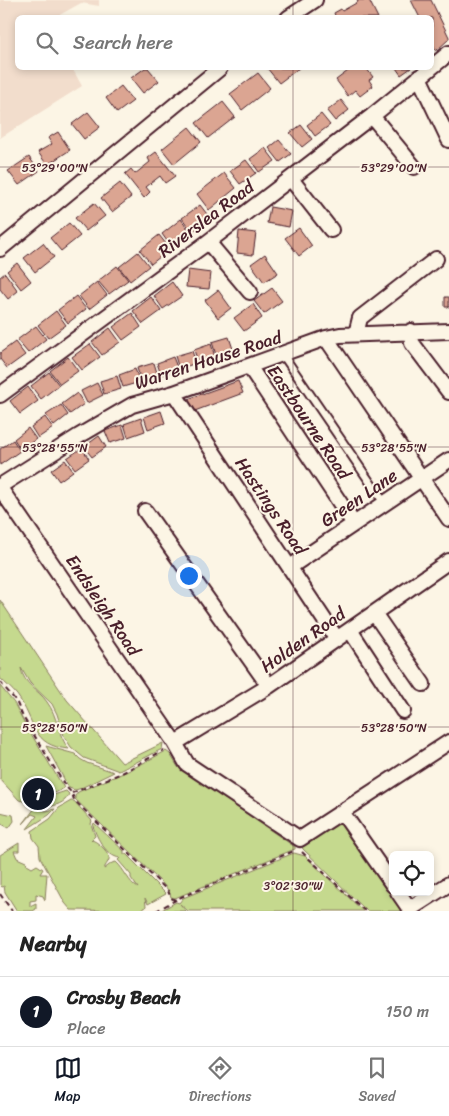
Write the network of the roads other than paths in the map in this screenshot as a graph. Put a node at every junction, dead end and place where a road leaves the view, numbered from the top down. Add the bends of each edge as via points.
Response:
1 (307, 2) edge
2 (292, 15) edge
3 (449, 53) edge
4 (434, 65) edge
5 (218, 70) edge
6 (427, 70) edge
7 (418, 77) junction
8 (372, 116) junction
9 (449, 140) edge
10 (414, 168) dead end
11 (291, 179) junction
12 (331, 230) dead end
13 (208, 242) junction
14 (0, 249) edge
15 (436, 259) dead end
16 (250, 292) dead end
17 (411, 331) junction
18 (449, 331) edge
19 (356, 334) junction
20 (326, 338) junction
21 (283, 355) junction
22 (249, 366) junction
23 (449, 392) edge
24 (174, 394) junction
25 (0, 395) edge
26 (449, 460) edge
27 (421, 479) junction
28 (0, 487) edge
29 (385, 504) junction
30 (145, 511) dead end
31 (449, 519) edge
32 (354, 524) junction
33 (449, 561) edge
34 (290, 568) junction
35 (374, 613) junction
36 (350, 630) junction
37 (337, 639) junction
38 (423, 684) dead end
39 (269, 686) junction
40 (403, 711) dead end
41 (449, 742) edge
42 (175, 743) junction
43 (342, 812) junction
44 (389, 879) edge
45 (449, 884) edge
46 (401, 896) edge
47 (410, 910) edge

1 - 2 street
3 - 4 street, Riverslea Road
5 - 14 street
6 - 7 street, Riverslea Road
7 - 8 street, Riverslea Road
7 - 9 street
8 - 10 street
8 - 11 street, Riverslea Road
11 - 12 street
11 - 13 street, Riverslea Road
13 - 16 street
13 - 25 street, Riverslea Road
15 - 19 street via 360,318
17 - 18 street, Warren House Road
17 - 19 street, Warren House Road
17 - 23 street via 412,343
19 - 20 street, Warren House Road
20 - 21 street, Warren House Road
20 - 27 street
21 - 22 street, Warren House Road
21 - 29 lane
22 - 24 street, Warren House Road
22 - 32 street, Eastbourne Road
24 - 28 street, Warren House Road via 132,405
24 - 34 street, Hastings Road
26 - 27 street, Green Lane
27 - 29 street, Green Lane
27 - 31 street
28 - 42 street, Endsleigh Road
29 - 32 street, Green Lane
30 - 39 street
32 - 34 street, Green Lane
33 - 35 street, Holden Road
34 - 37 street, Hastings Road
35 - 36 street, Holden Road
35 - 38 street
36 - 37 street, Holden Road
36 - 40 street
37 - 39 street, Holden Road
39 - 42 street, Holden Road
41 - 43 street
42 - 43 street, Endsleigh Road via 187,764 300,839
43 - 44 street
45 - 47 street
46 - 47 street

